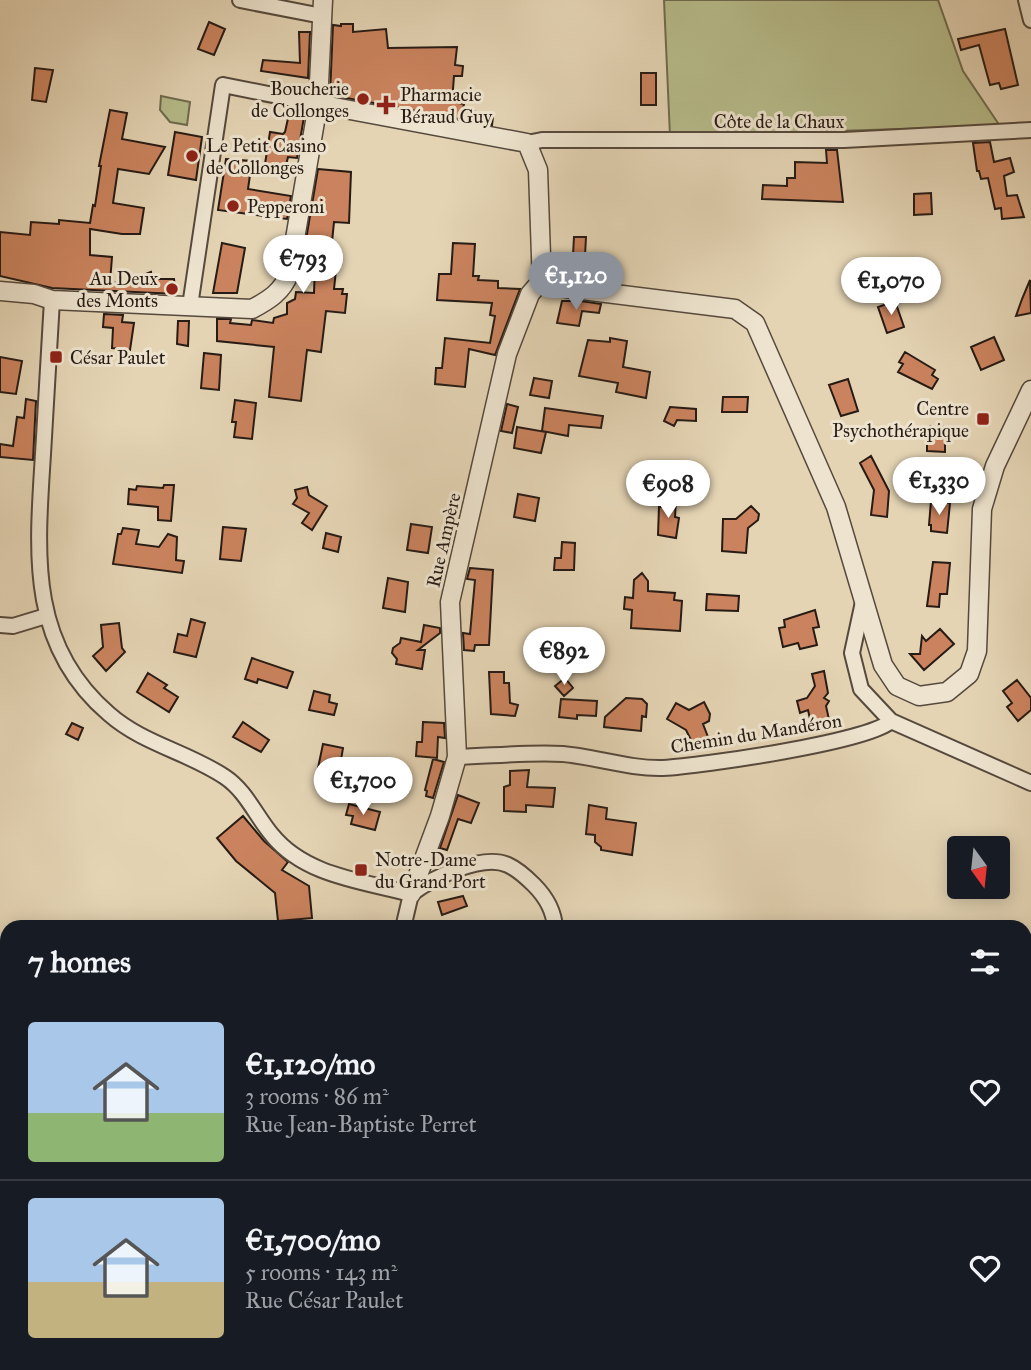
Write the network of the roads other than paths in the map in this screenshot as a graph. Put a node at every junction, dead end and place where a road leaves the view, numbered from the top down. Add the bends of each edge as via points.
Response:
1 (240, 0) edge
2 (1026, 0) edge
3 (322, 8) edge
4 (1031, 20) edge
5 (318, 103) junction
6 (1031, 130) edge
7 (527, 143) junction
8 (542, 285) junction
9 (0, 291) edge
10 (52, 300) junction
11 (190, 306) junction
12 (1031, 390) edge
13 (863, 603) junction
14 (46, 615) junction
15 (0, 625) edge
16 (891, 721) junction
17 (457, 757) junction
18 (1031, 783) edge
19 (411, 894) junction
20 (405, 920) edge
21 (555, 920) edge

1 - 3 street
2 - 4 street
3 - 5 street
5 - 7 street
5 - 11 street via 284,287 252,309
5 - 11 street via 223,85
6 - 7 street, Côte de la Chaux via 844,140
7 - 8 street via 538,170
8 - 13 street via 735,309 755,323 836,507
8 - 17 street, Rue Ampère via 530,295 507,354 450,601
9 - 10 street
10 - 11 street
10 - 14 street via 38,532
12 - 13 street via 995,466 982,509 977,651 970,674 947,692 919,696 897,686 883,665
13 - 16 street via 852,653 861,689
14 - 15 street via 13,626
14 - 19 street via 62,658 85,692 110,716 137,735 227,778 272,835 295,856 326,872
16 - 17 street, Chemin du Mandéron via 859,735 661,768 562,754
16 - 18 street
17 - 19 street, Rue Ampère
19 - 20 street
19 - 21 street via 430,880 458,870 506,863 545,896

